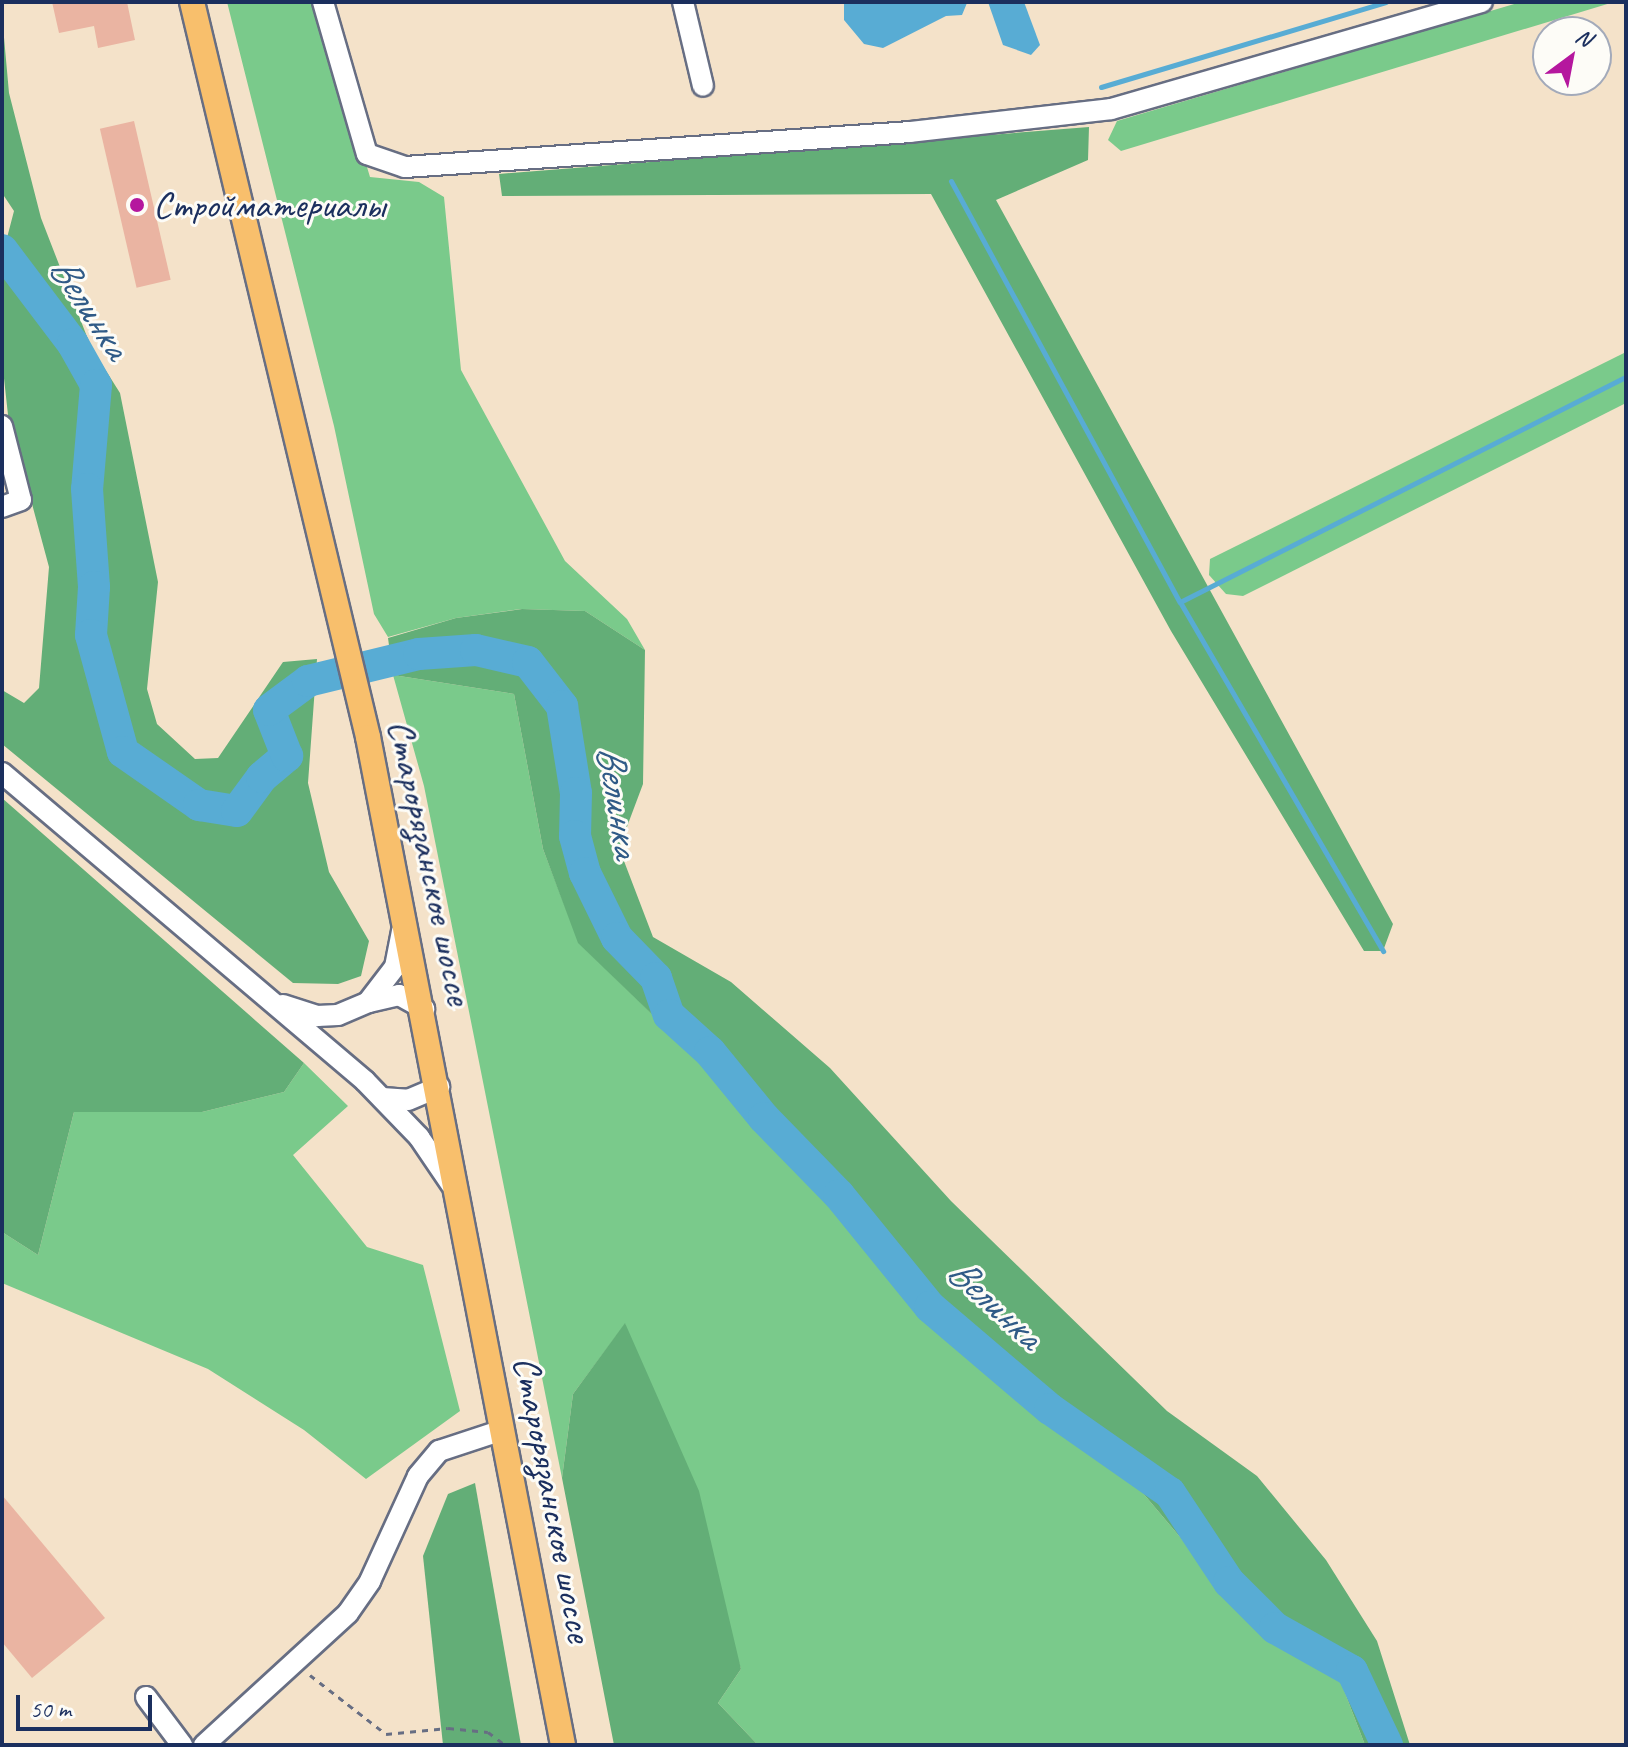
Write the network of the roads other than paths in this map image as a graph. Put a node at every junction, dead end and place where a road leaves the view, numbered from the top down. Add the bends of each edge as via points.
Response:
1 (192, 2) edge
2 (323, 2) edge
3 (683, 2) edge
4 (1482, 2) edge
5 (703, 86) dead end
6 (2, 426) edge
7 (2, 507) edge
8 (2, 773) edge
9 (403, 911) junction
10 (269, 999) junction
11 (368, 1002) junction
12 (424, 1009) junction
13 (439, 1087) junction
14 (382, 1098) junction
15 (460, 1202) junction
16 (503, 1430) junction
17 (146, 1697) dead end
18 (182, 1745) edge
19 (204, 1745) edge
20 (563, 1745) edge

1 - 9 main road, Старорязанское шоссе via 343,626
2 - 4 street via 367,154 405,167 910,132 1111,109
3 - 5 street
6 - 7 street via 21,500
8 - 10 street
9 - 11 street via 395,967
9 - 12 main road, Старорязанское шоссе
10 - 11 street via 317,1016 338,1015
10 - 14 street
11 - 12 street via 399,995
12 - 13 main road, Старорязанское шоссе
13 - 14 street via 408,1100
13 - 15 main road, Старорязанское шоссе
14 - 15 street via 434,1156
15 - 16 main road, Старорязанское шоссе
16 - 19 street via 439,1451 418,1476 370,1581 348,1613
16 - 20 main road, Старорязанское шоссе
17 - 18 street

